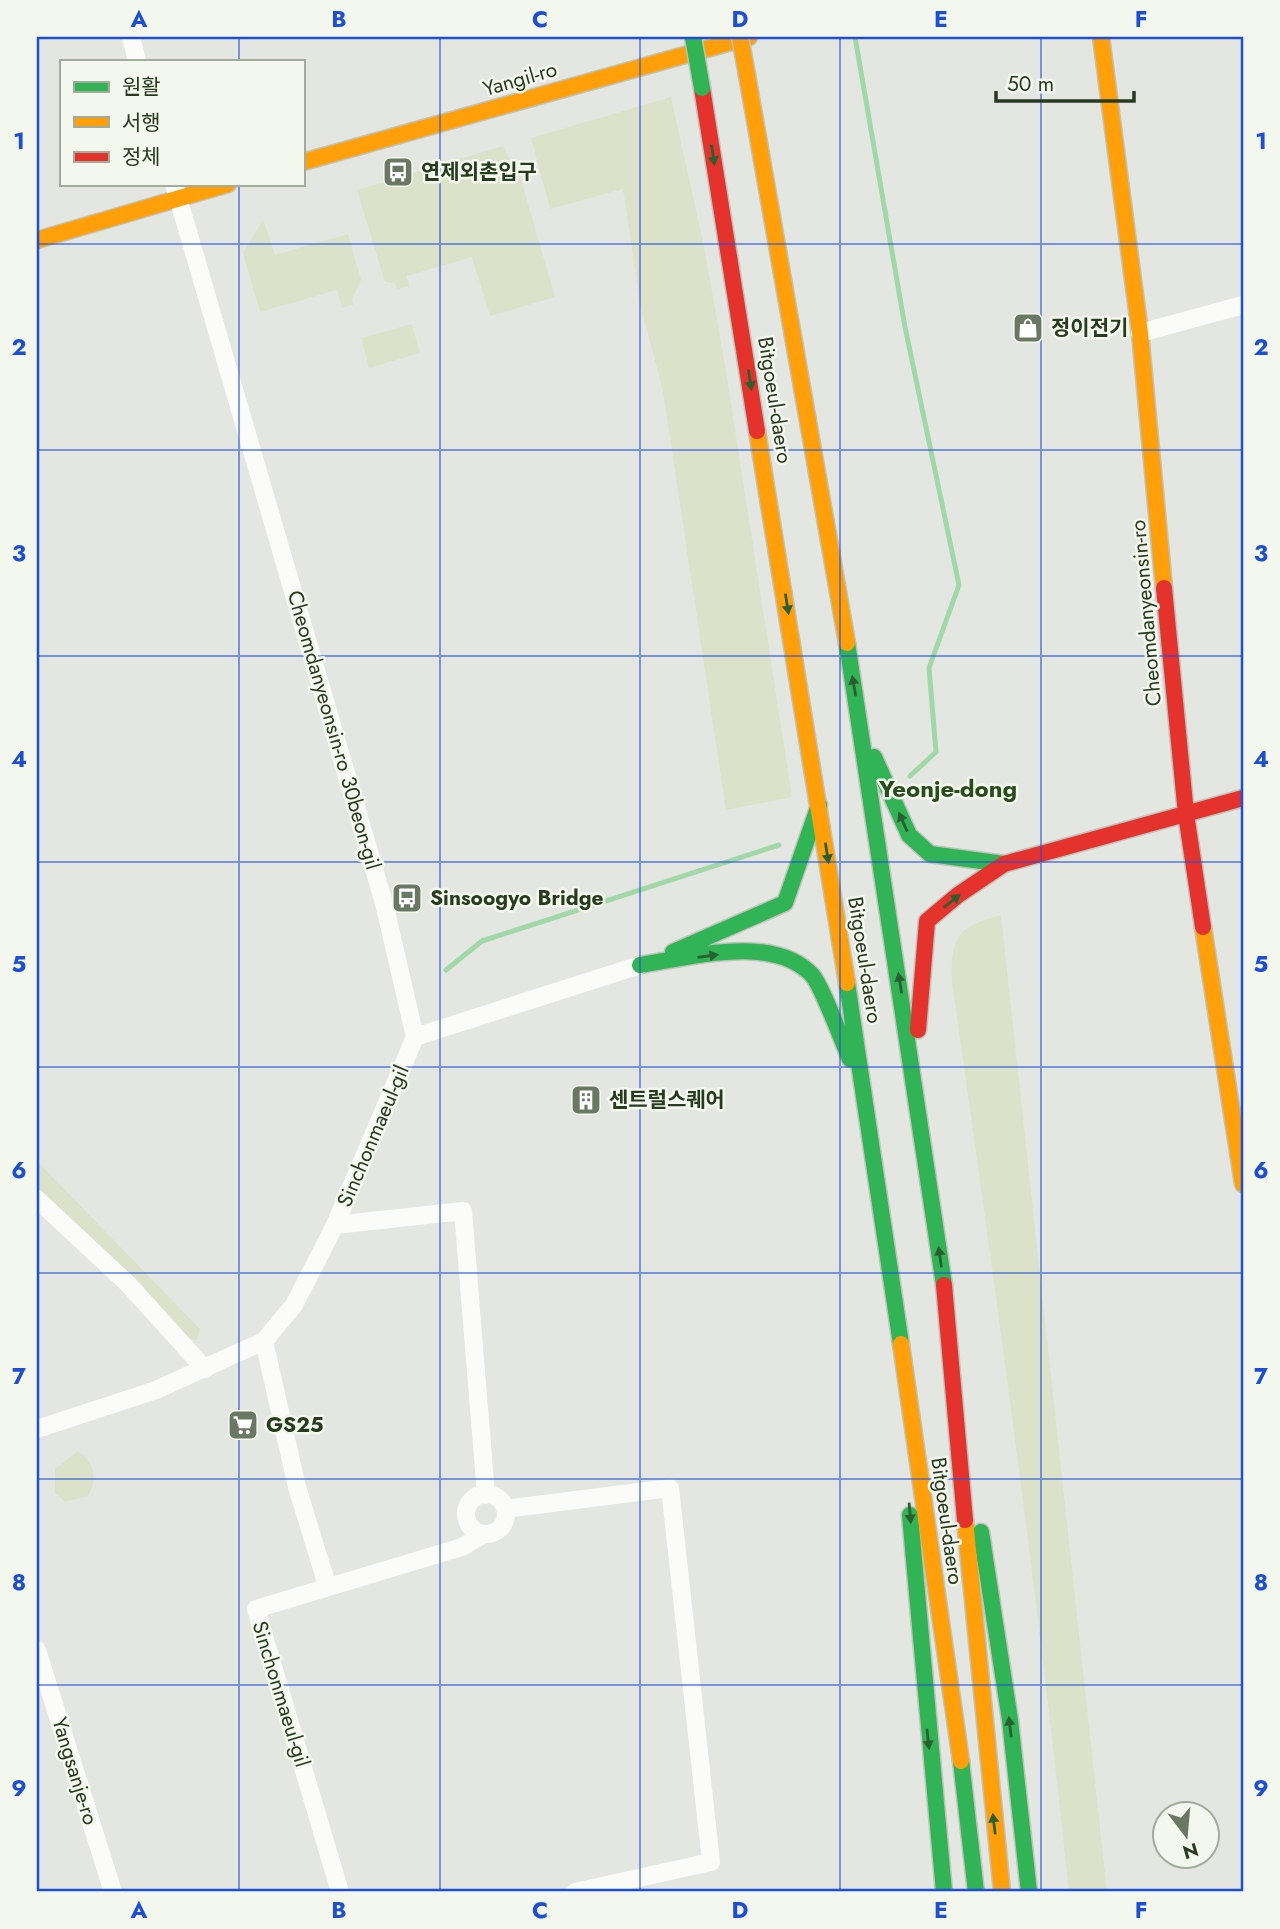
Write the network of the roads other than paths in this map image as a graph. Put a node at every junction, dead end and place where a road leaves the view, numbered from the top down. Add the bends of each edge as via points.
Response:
1 (131, 37) edge
2 (693, 37) edge
3 (740, 37) edge
4 (749, 37) edge
5 (1101, 37) edge
6 (137, 60) edge
7 (304, 162) edge
8 (213, 186) edge
9 (176, 191) edge
10 (37, 240) edge
11 (1243, 305) edge
12 (1140, 333) junction
13 (862, 728) junction
14 (1243, 798) edge
15 (820, 802) junction
16 (1186, 814) junction
17 (1004, 864) junction
18 (640, 965) junction
19 (415, 1037) junction
20 (915, 1080) junction
21 (864, 1090) junction
22 (1243, 1184) edge
23 (37, 1199) edge
24 (335, 1225) junction
25 (945, 1291) junction
26 (893, 1298) junction
27 (264, 1340) junction
28 (205, 1369) junction
29 (37, 1429) edge
30 (486, 1494) junction
31 (505, 1509) junction
32 (484, 1534) junction
33 (327, 1585) junction
34 (37, 1650) edge
35 (113, 1892) edge
36 (340, 1892) edge
37 (575, 1892) edge
38 (944, 1892) edge
39 (976, 1892) edge
40 (1002, 1892) edge
41 (1029, 1892) edge

1 - 6 street
2 -> 15 main road, Bitgoeul-daero, bridge
13 -> 3 main road, Bitgoeul-daero, bridge
4 - 7 main road, Yangil-ro
5 - 12 main road, Cheomdanyeonsin-ro
8 - 9 main road
9 - 10 main road
9 - 19 street, Cheomdanyeonsin-ro 30beon-gil via 384,903
11 - 12 street
12 - 16 main road, Cheomdanyeonsin-ro
17 -> 13 main road via 930,854 909,835
20 -> 13 main road, Bitgoeul-daero
14 - 16 main road
15 - 18 main road via 785,903
15 -> 21 main road, Bitgoeul-daero
16 - 17 main road
16 - 22 main road, Cheomdanyeonsin-ro
20 -> 17 main road via 927,921
18 - 19 street
18 -> 21 main road via 751,950 780,955 813,975
19 - 24 street, Sinchonmaeul-gil
25 -> 20 main road, Bitgoeul-daero
21 - 26 main road, Bitgoeul-daero
23 - 28 street via 129,1284
24 - 27 street, Sinchonmaeul-gil via 294,1306
24 - 30 street via 463,1211
40 -> 25 main road, Bitgoeul-daero
41 -> 25 main road via 1010,1720
26 -> 38 main road
26 - 39 main road, Bitgoeul-daero via 957,1728
27 - 28 street, Sinchonmaeul-gil
27 - 33 street via 296,1487
28 - 29 street, Sinchonmaeul-gil
30 - 31 street via 498,1499
30 - 32 street via 469,1504 466,1516 472,1528
31 - 32 street via 501,1527
31 - 37 street via 670,1488 711,1862
32 - 33 street via 462,1547
33 - 36 street, Sinchonmaeul-gil via 256,1609
34 - 35 street, Yangsanje-ro

